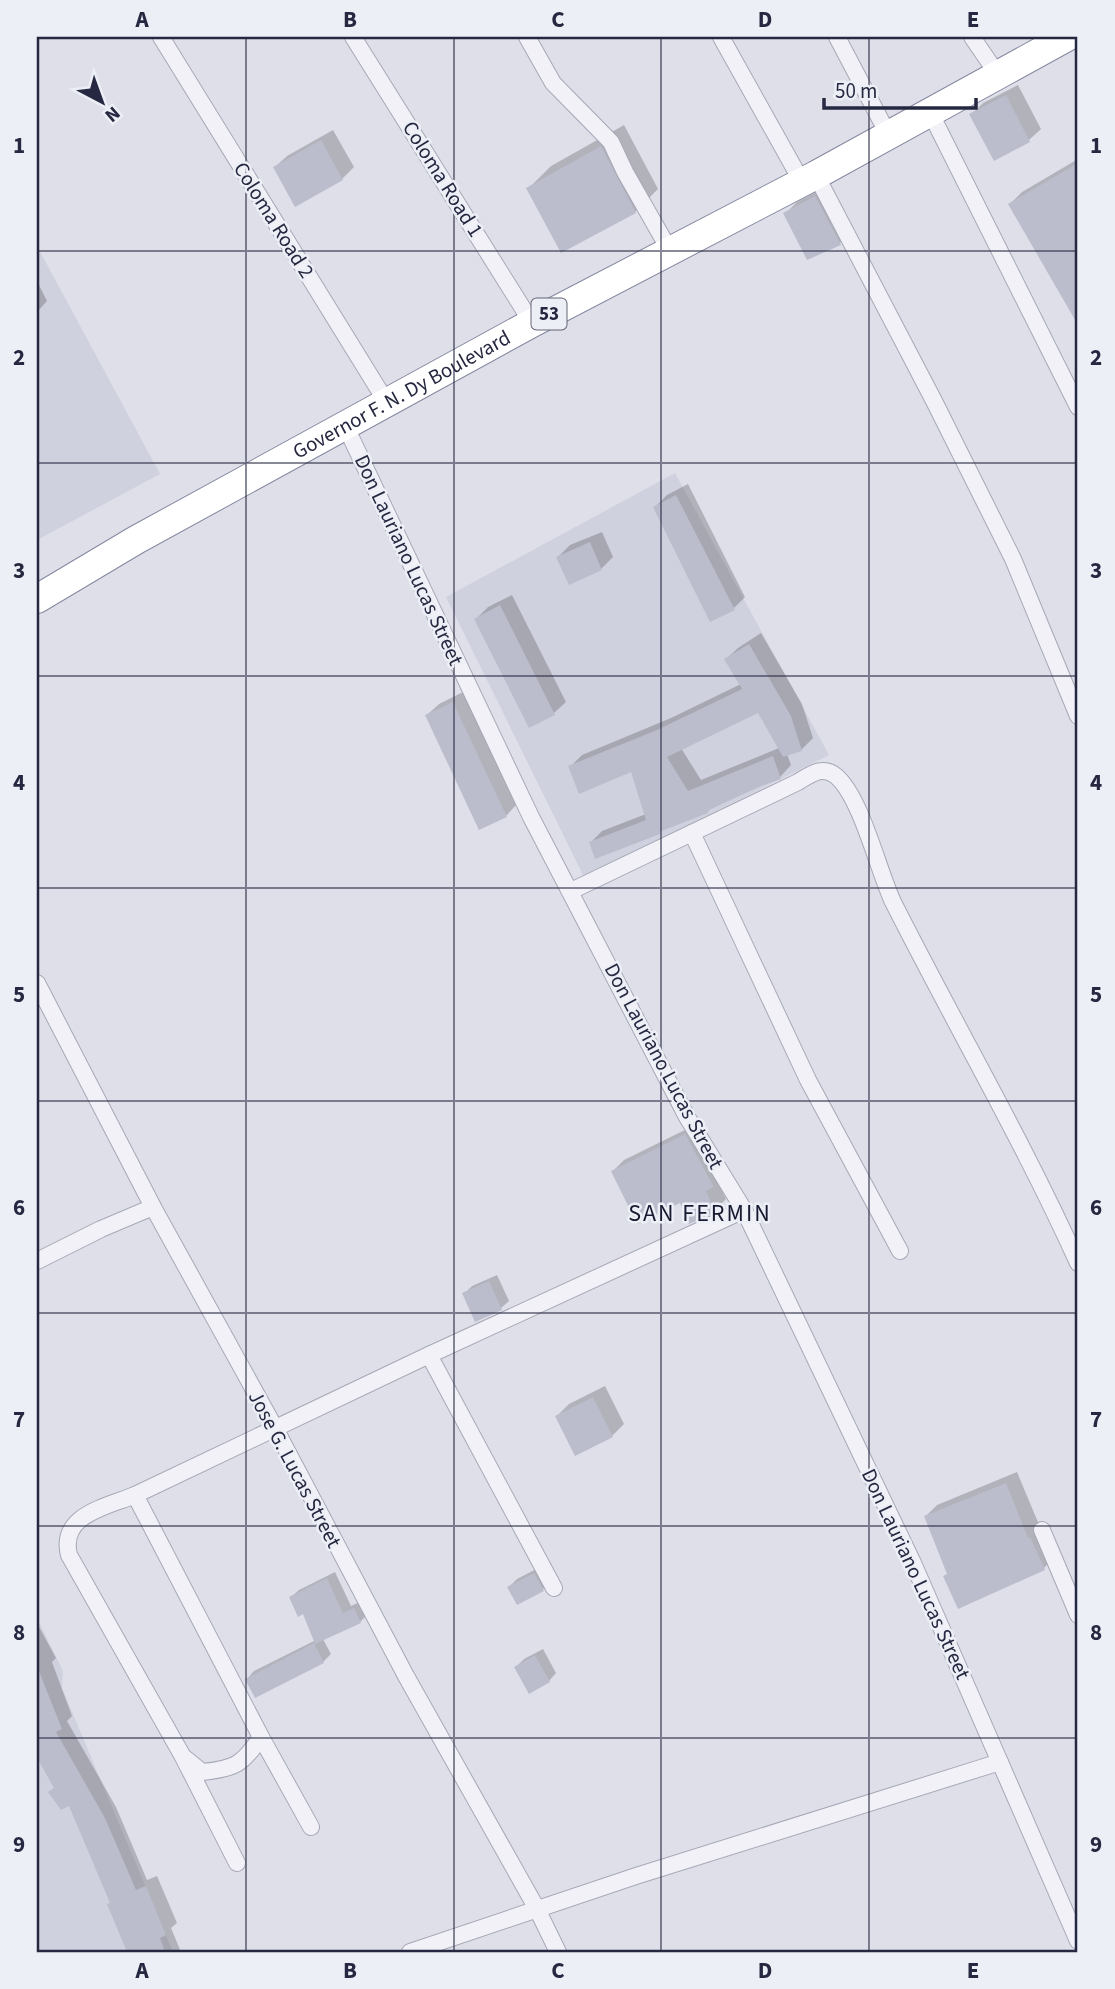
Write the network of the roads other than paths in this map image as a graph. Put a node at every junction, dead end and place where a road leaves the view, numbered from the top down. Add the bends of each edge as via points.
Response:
1 (161, 37) edge
2 (352, 37) edge
3 (527, 37) edge
4 (721, 37) edge
5 (837, 37) edge
6 (972, 37) edge
7 (1067, 37) edge
8 (998, 75) junction
9 (930, 112) junction
10 (889, 136) junction
11 (809, 179) junction
12 (670, 251) junction
13 (531, 323) junction
14 (387, 402) junction
15 (1078, 408) edge
16 (345, 425) junction
17 (37, 599) edge
18 (1078, 716) edge
19 (692, 833) junction
20 (571, 891) junction
21 (37, 983) edge
22 (153, 1207) junction
23 (744, 1210) junction
24 (900, 1251) dead end
25 (37, 1261) edge
26 (1078, 1263) edge
27 (429, 1356) junction
28 (275, 1428) junction
29 (135, 1495) junction
30 (1042, 1530) dead end
31 (554, 1588) dead end
32 (1078, 1615) edge
33 (261, 1737) junction
34 (182, 1755) junction
35 (1000, 1762) junction
36 (311, 1827) dead end
37 (237, 1863) dead end
38 (537, 1909) junction
39 (1078, 1941) edge
40 (410, 1952) edge
41 (558, 1952) edge

1 - 14 street, Coloma Road 2
2 - 13 street, Coloma Road 1
3 - 12 street via 553,83 611,142
4 - 11 street
5 - 10 street
6 - 8 street
7 - 8 highway, Governor F. N. Dy Boulevard / 53
8 - 9 highway, Governor F. N. Dy Boulevard / 53
9 - 10 highway, Governor F. N. Dy Boulevard / 53
9 - 15 street
10 - 11 highway, Governor F. N. Dy Boulevard / 53
11 - 12 highway, Governor F. N. Dy Boulevard / 53
11 - 18 street via 934,401 1013,559
12 - 13 highway, Governor F. N. Dy Boulevard / 53
13 - 14 highway, Governor F. N. Dy Boulevard / 53
14 - 16 highway, Governor F. N. Dy Boulevard / 53
16 - 17 highway, Governor F. N. Dy Boulevard / 53
16 - 20 street, Don Lauriano Lucas Street via 465,681
19 - 20 street
19 - 24 street via 808,1080
19 - 26 street via 816,771 838,777 852,797 892,899 1042,1183
20 - 23 street, Don Lauriano Lucas Street via 687,1117
21 - 22 street, Jose G. Lucas Street
22 - 25 street
22 - 28 street, Jose G. Lucas Street
23 - 27 street
23 - 35 street, Don Lauriano Lucas Street via 913,1563
27 - 28 street
27 - 31 street
28 - 29 street
28 - 38 street, Jose G. Lucas Street via 406,1676
29 - 33 street
29 - 34 street via 74,1523 66,1544
30 - 32 street
33 - 34 street via 246,1759 216,1771 202,1772
33 - 36 street
34 - 37 street
35 - 38 street
35 - 39 street, Don Lauriano Lucas Street
38 - 40 street
38 - 41 street, Jose G. Lucas Street

